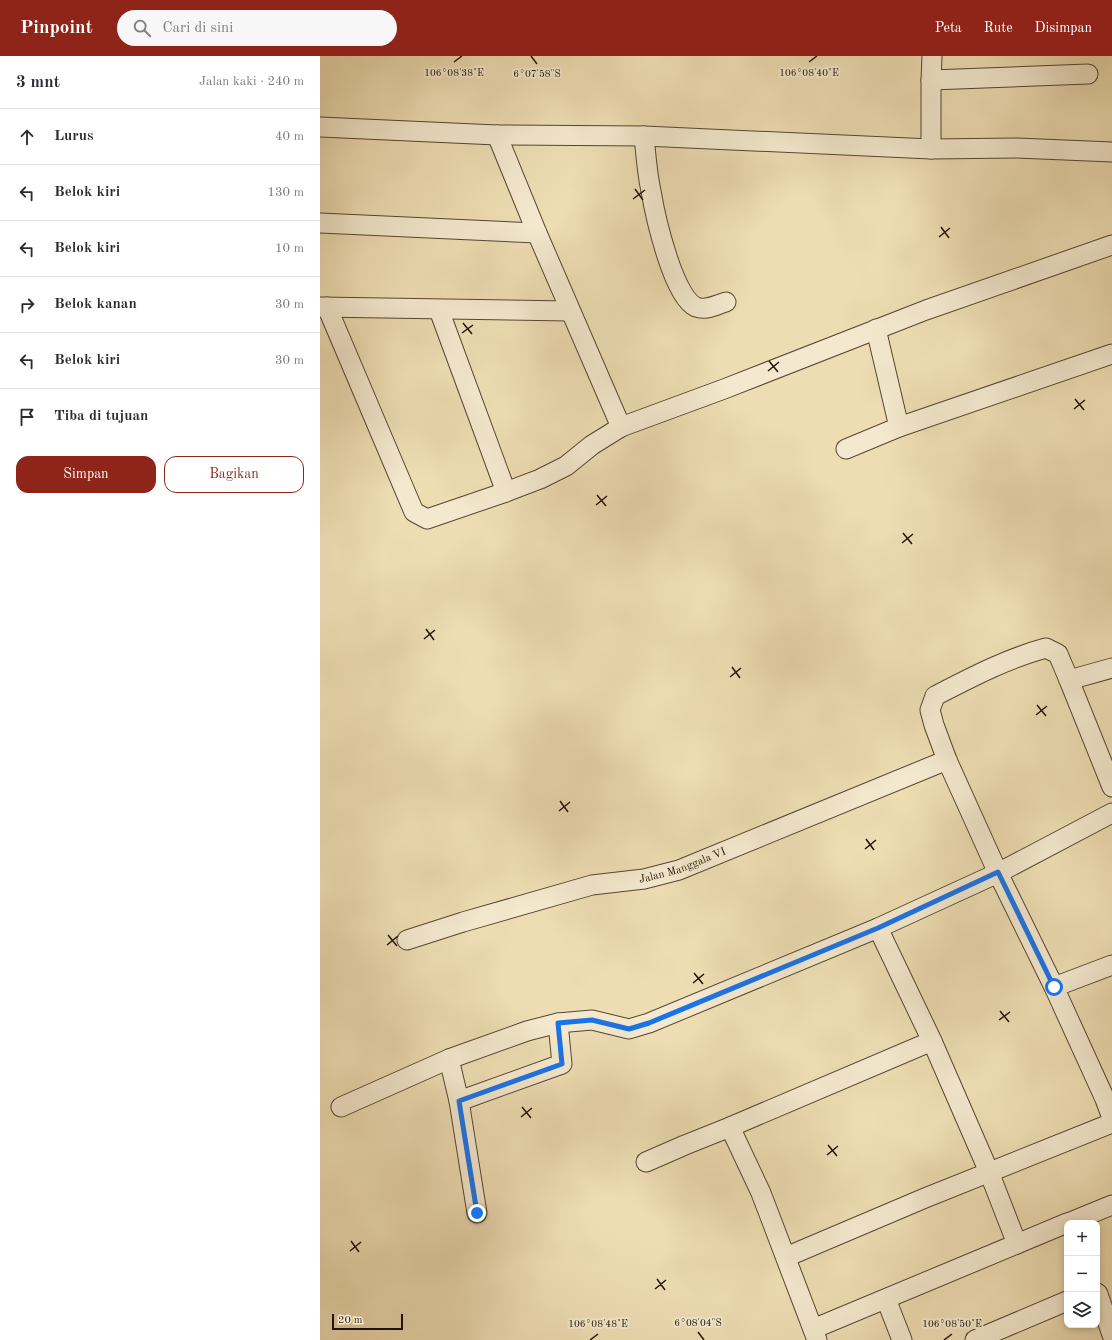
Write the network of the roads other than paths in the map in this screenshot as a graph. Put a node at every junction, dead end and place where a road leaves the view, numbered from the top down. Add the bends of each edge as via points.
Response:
1 (932, 56) edge
2 (1088, 74) dead end
3 (931, 80) junction
4 (320, 128) edge
5 (497, 135) junction
6 (644, 136) junction
7 (931, 149) junction
8 (1112, 152) edge
9 (320, 223) edge
10 (537, 234) junction
11 (1112, 245) edge
12 (726, 302) dead end
13 (324, 307) edge
14 (439, 310) junction
15 (570, 311) junction
16 (876, 329) junction
17 (1112, 354) edge
18 (621, 427) junction
19 (899, 427) junction
20 (846, 449) dead end
21 (506, 492) junction
22 (1112, 668) edge
23 (1069, 680) junction
24 (947, 760) junction
25 (1112, 787) edge
26 (1112, 813) edge
27 (998, 872) junction
28 (878, 928) junction
29 (407, 940) dead end
30 (1112, 965) edge
31 (1054, 987) junction
32 (558, 1023) junction
33 (932, 1041) junction
34 (449, 1059) junction
35 (1109, 1098) edge
36 (459, 1101) junction
37 (341, 1107) dead end
38 (1112, 1118) edge
39 (1112, 1123) edge
40 (730, 1127) junction
41 (646, 1162) dead end
42 (989, 1172) junction
43 (1112, 1205) edge
44 (477, 1213) dead end
45 (1075, 1220) edge
46 (1064, 1225) edge
47 (1017, 1244) junction
48 (786, 1256) junction
49 (886, 1299) junction
50 (1100, 1300) edge
51 (1064, 1301) edge
52 (815, 1334) edge
53 (1112, 1335) edge
54 (902, 1340) edge
55 (975, 1340) edge

1 - 3 street
2 - 3 street
3 - 7 street
4 - 5 street
5 - 6 street
5 - 10 street
6 - 7 street
6 - 12 street via 650,191 662,242 675,278 684,296 697,307 707,308
7 - 8 street via 1017,148
9 - 10 street
10 - 15 street
11 - 16 street
13 - 14 street
13 - 21 street via 414,512 427,519
14 - 15 street
14 - 21 street
15 - 18 street
16 - 18 street
16 - 19 street
17 - 19 street
18 - 21 street via 592,445 566,466
19 - 20 street
22 - 23 street
23 - 24 street via 1058,654 1046,648 1007,662 935,696 930,710
23 - 25 street
24 - 27 street
24 - 29 street, Jalan Manggala VI via 679,870 644,879 592,886
26 - 27 street
27 - 28 street
27 - 31 street
28 - 32 street via 629,1029 592,1020
28 - 33 street
30 - 31 street
31 - 35 street
32 - 34 street via 527,1031
32 - 36 street via 562,1064
33 - 40 street
33 - 42 street
34 - 36 street
34 - 37 street
35 - 38 street
36 - 44 street
39 - 42 street
40 - 41 street
40 - 48 street via 761,1193
42 - 47 street
42 - 48 street
43 - 45 street
46 - 47 street
47 - 49 street
48 - 52 street
49 - 52 street
49 - 54 street
50 - 53 street
51 - 55 street

